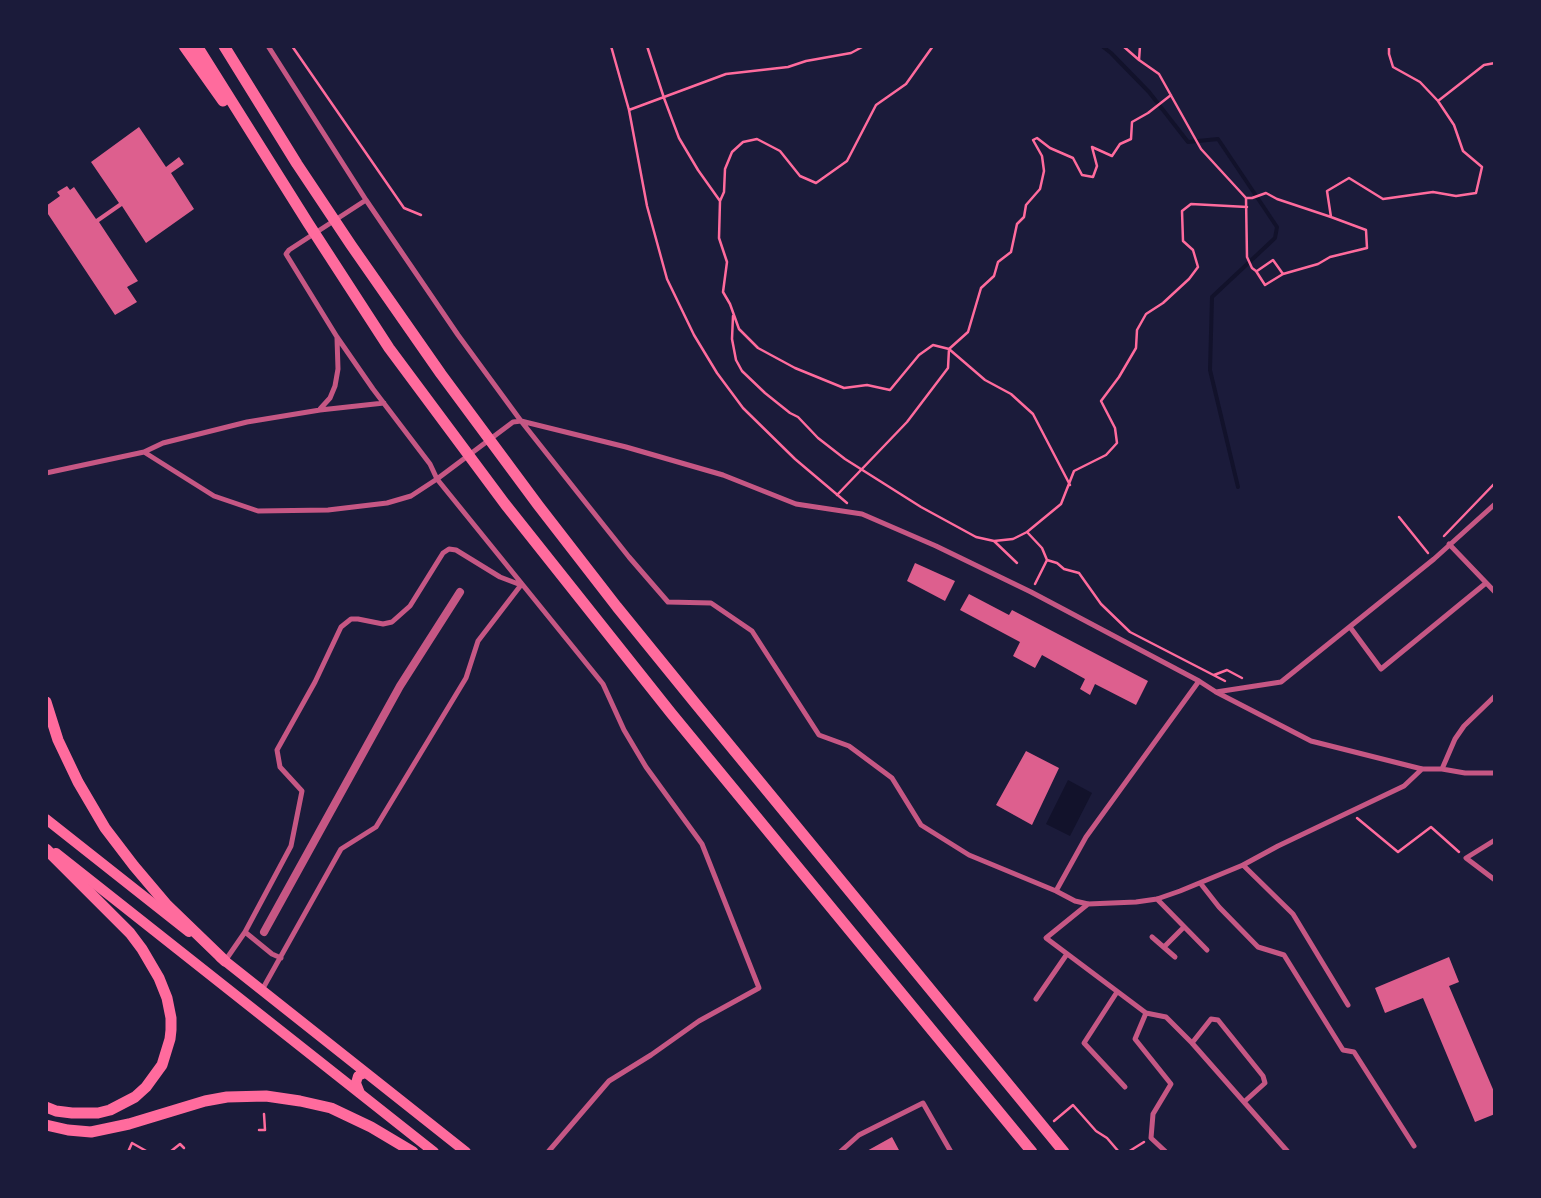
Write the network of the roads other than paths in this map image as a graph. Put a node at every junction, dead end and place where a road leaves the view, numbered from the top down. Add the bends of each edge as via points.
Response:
1 (184, 46) edge
2 (197, 46) edge
3 (224, 46) edge
4 (268, 46) edge
5 (366, 200) junction
6 (308, 223) junction
7 (337, 337) junction
8 (384, 403) junction
9 (320, 410) junction
10 (521, 421) junction
11 (144, 452) junction
12 (46, 473) edge
13 (437, 479) junction
14 (1495, 504) edge
15 (1450, 544) junction
16 (1486, 583) junction
17 (521, 585) junction
18 (460, 592) dead end
19 (1495, 592) edge
20 (1350, 626) junction
21 (1199, 681) junction
22 (1216, 692) junction
23 (1495, 696) edge
24 (46, 702) edge
25 (1422, 769) junction
26 (1442, 769) junction
27 (1495, 773) edge
28 (46, 819) edge
29 (1495, 840) edge
30 (46, 847) edge
31 (1243, 865) junction
32 (1495, 880) edge
33 (1201, 884) junction
34 (1056, 891) junction
35 (1157, 899) junction
36 (1088, 904) junction
37 (1184, 927) junction
38 (245, 932) junction
39 (264, 932) dead end
40 (1152, 937) dead end
41 (1164, 947) junction
42 (1206, 950) dead end
43 (1067, 954) junction
44 (1175, 957) dead end
45 (281, 958) junction
46 (225, 961) junction
47 (262, 990) junction
48 (1117, 992) junction
49 (1036, 999) dead end
50 (1348, 1006) dead end
51 (1146, 1013) junction
52 (1192, 1043) junction
53 (369, 1074) junction
54 (1125, 1086) dead end
55 (360, 1093) junction
56 (1244, 1102) junction
57 (46, 1107) edge
58 (46, 1125) edge
59 (1414, 1146) dead end
60 (413, 1152) edge
61 (434, 1152) edge
62 (466, 1152) edge
63 (548, 1152) edge
64 (840, 1152) edge
65 (951, 1152) edge
66 (1032, 1152) edge
67 (1064, 1152) edge
68 (1166, 1152) edge
69 (1288, 1152) edge

1 - 6 highway
2 - 6 highway
3 - 67 highway via 351,245 538,505 695,703
4 - 5 street
5 - 7 street via 286,254
5 - 10 street
6 - 66 highway via 389,348 505,504 671,713
7 - 8 street
7 - 9 street via 335,386
8 - 9 street
8 - 13 street via 430,464
9 - 11 street via 247,422
10 - 13 street via 513,422
10 - 21 street via 626,447 722,476 796,504 862,514 1031,592
10 - 34 street via 629,558 668,602 710,603 752,631 819,735 849,746 892,778 921,825 969,855
11 - 12 street
11 - 13 street via 214,496 258,511 328,510 387,503 411,496
13 - 17 street
14 - 15 street
15 - 16 street
15 - 20 street
16 - 19 street
16 - 20 street via 1381,669
17 - 38 street via 449,549 443,553 410,606 392,622 383,624 352,619 341,627 277,750 280,767 302,791 291,846
17 - 45 street via 478,641 466,678 376,827 341,849
17 - 63 street via 603,684 624,730 646,767 702,844 759,988 700,1021 609,1081
18 - 39 street via 400,686
20 - 22 street via 1282,682
21 - 22 street
21 - 34 street via 1086,837
22 - 25 street via 1311,741
23 - 26 street via 1464,726
24 - 46 highway via 58,740 105,828 166,904
25 - 26 street
25 - 31 street via 1404,786
26 - 27 street
28 - 46 highway
29 - 32 street via 1466,858
30 - 55 highway
30 - 57 highway via 142,949 160,978 167,998 171,1030 162,1066 134,1097 98,1113 72,1114
31 - 33 street
31 - 50 street via 1293,914
33 - 35 street
33 - 59 street via 1258,948 1284,955 1343,1050 1354,1052
34 - 36 street
35 - 36 street
35 - 37 street
36 - 43 street via 1046,938
37 - 41 street
37 - 42 street
38 - 45 street
38 - 46 street
40 - 41 street
41 - 44 street
43 - 48 street
43 - 49 street
45 - 47 street
46 - 47 highway
47 - 53 highway
48 - 51 street
48 - 54 street via 1084,1043
51 - 52 street via 1166,1017
51 - 68 street via 1135,1039 1171,1084 1153,1114 1151,1138
52 - 56 street
52 - 56 street via 1211,1019 1218,1020 1263,1076 1265,1083
53 - 55 highway via 365,1072 358,1076 356,1083
53 - 62 highway
55 - 61 highway
56 - 69 street
58 - 60 highway via 91,1132 205,1101 266,1096 331,1108
64 - 65 street via 859,1135 923,1103

